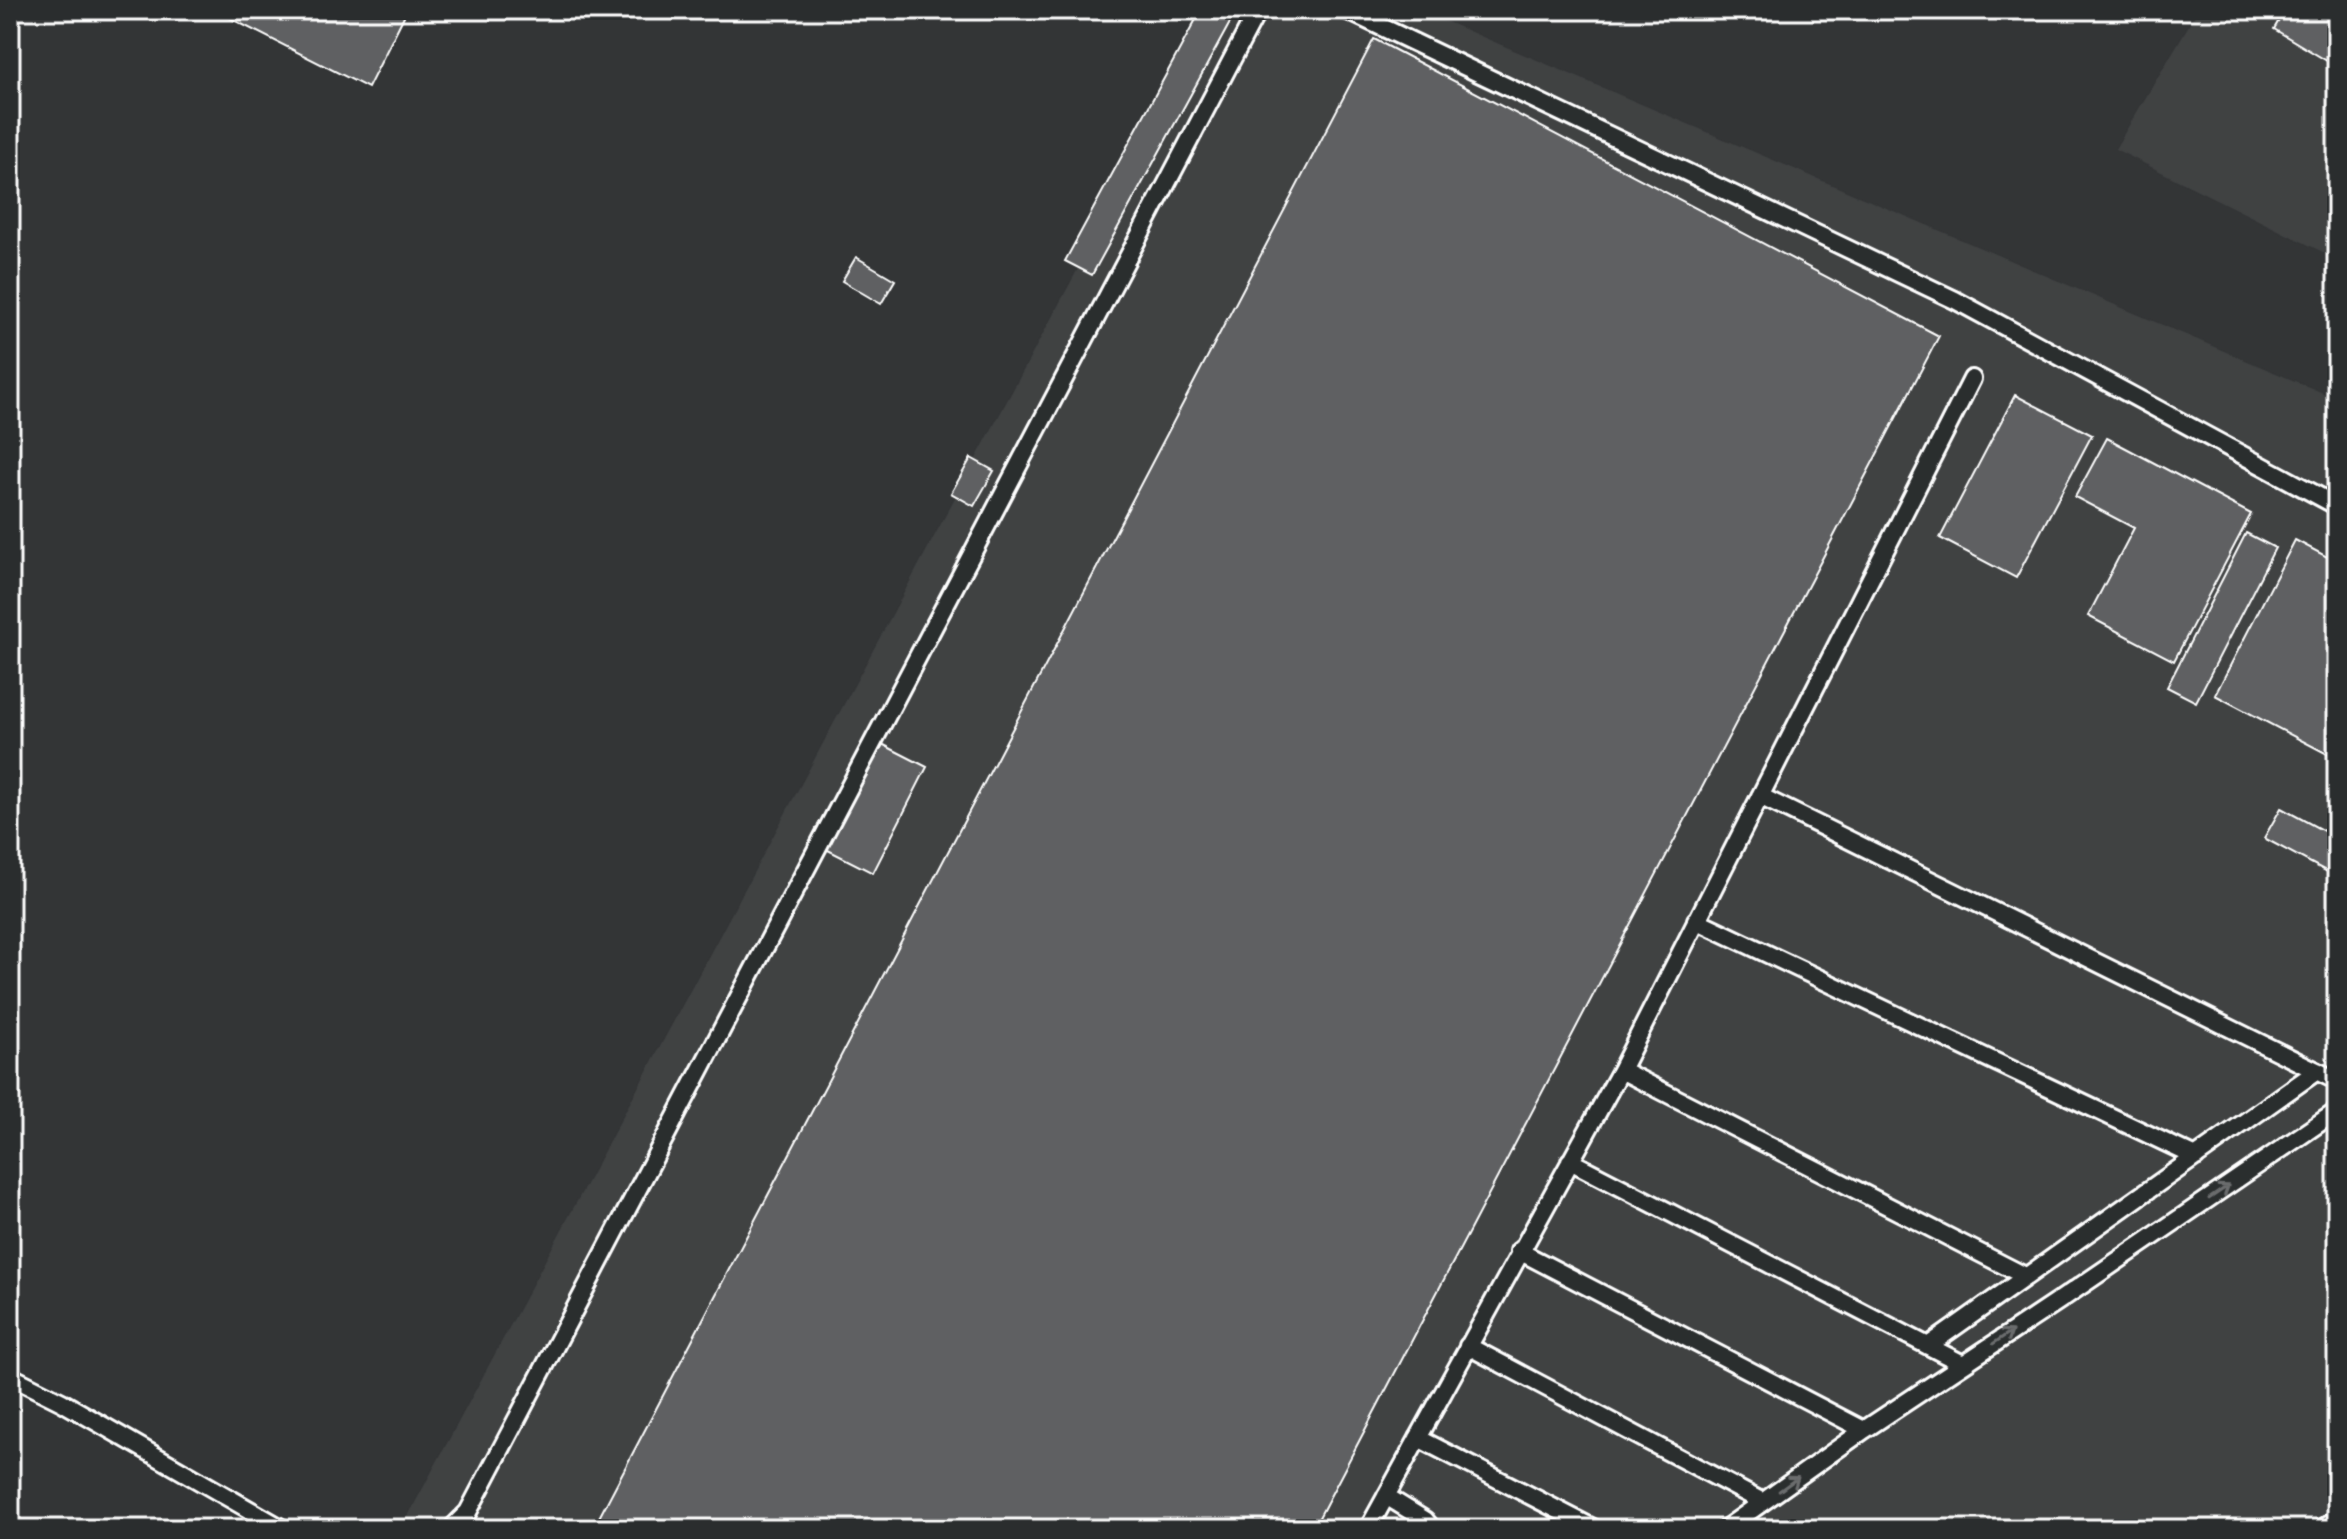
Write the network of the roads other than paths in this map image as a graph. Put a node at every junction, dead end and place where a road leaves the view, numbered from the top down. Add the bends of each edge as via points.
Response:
1 (1258, 10) edge
2 (1346, 10) edge
3 (1972, 379) dead end
4 (2337, 506) edge
5 (1760, 796) junction
6 (1696, 920) junction
7 (1621, 1070) junction
8 (2317, 1071) junction
9 (2337, 1081) edge
10 (2337, 1111) edge
11 (2196, 1157) junction
12 (1570, 1161) junction
13 (1519, 1251) junction
14 (2025, 1276) junction
15 (1468, 1346) junction
16 (1928, 1346) junction
17 (1963, 1364) junction
18 (10, 1376) edge
19 (1864, 1430) junction
20 (1418, 1438) junction
21 (1386, 1496) junction
22 (1763, 1502) junction
23 (2337, 1518) edge
24 (283, 1529) edge
25 (451, 1529) edge
26 (1368, 1529) edge
27 (1432, 1529) edge
28 (1595, 1529) edge
29 (1725, 1529) edge
30 (2322, 1529) edge

1 - 25 lane via 468,1512
2 - 4 lane via 1955,300
3 - 5 lane
5 - 6 lane
5 - 8 lane
6 - 7 lane
6 - 11 lane
7 - 12 lane
7 - 14 lane
8 - 9 lane
8 - 11 lane
17 -> 10 lane
11 - 14 lane
12 - 13 lane
12 - 16 lane
13 - 15 lane
13 - 19 lane
14 - 16 lane
15 - 20 lane
15 - 22 lane
16 - 17 lane
17 - 19 lane
18 - 24 lane
22 -> 19 lane
20 - 21 lane
20 - 28 lane
21 - 26 lane
21 - 27 lane
22 - 29 lane
23 - 30 lane

